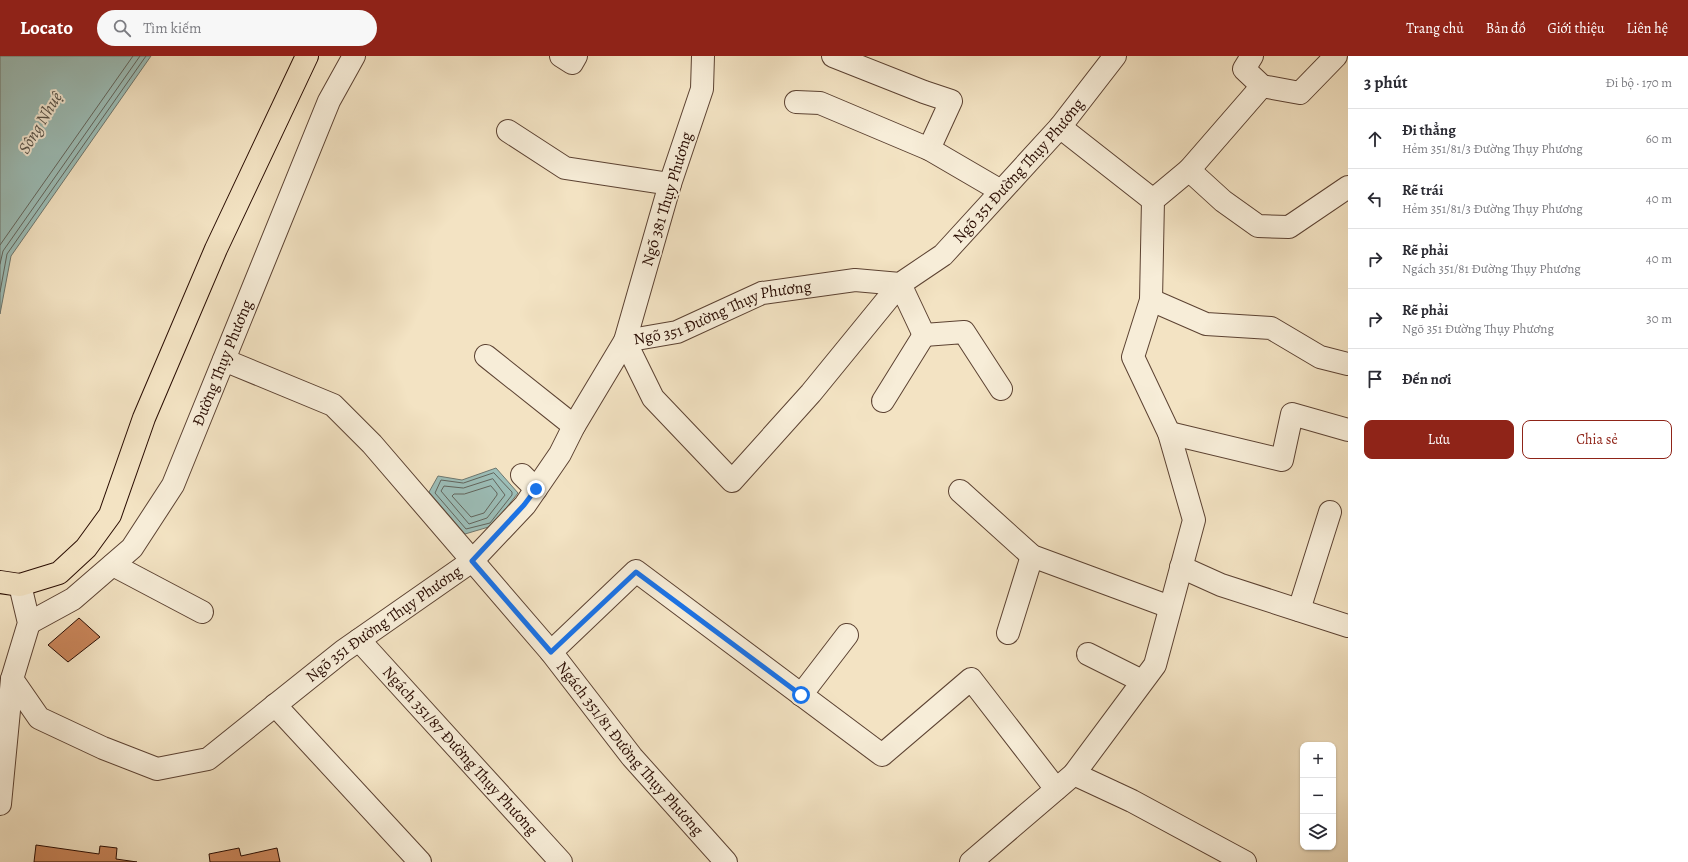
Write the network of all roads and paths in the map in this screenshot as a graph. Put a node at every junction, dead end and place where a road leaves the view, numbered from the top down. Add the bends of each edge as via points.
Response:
1 (307, 56) edge
2 (354, 56) edge
3 (561, 56) edge
4 (576, 56) edge
5 (703, 56) edge
6 (833, 56) edge
7 (1252, 56) edge
8 (1336, 56) edge
9 (1107, 58) edge
10 (1262, 86) junction
11 (796, 102) dead end
12 (1060, 127) junction
13 (508, 131) dead end
14 (930, 149) junction
15 (1189, 170) junction
16 (670, 184) junction
17 (1348, 187) edge
18 (1001, 191) junction
19 (1153, 200) junction
20 (900, 284) junction
21 (1151, 300) junction
22 (924, 335) junction
23 (625, 341) junction
24 (486, 356) dead end
25 (224, 360) junction
26 (1348, 364) edge
27 (1001, 389) dead end
28 (883, 401) dead end
29 (574, 426) junction
30 (1348, 430) edge
31 (1169, 433) junction
32 (960, 491) dead end
33 (1330, 512) dead end
34 (1032, 556) junction
35 (472, 561) junction
36 (113, 565) junction
37 (1181, 567) junction
38 (10, 584) edge
39 (1170, 607) junction
40 (1298, 610) junction
41 (202, 612) dead end
42 (29, 624) junction
43 (1348, 626) edge
44 (1008, 633) dead end
45 (847, 635) dead end
46 (359, 640) junction
47 (551, 652) junction
48 (1088, 654) dead end
49 (12, 679) junction
50 (1142, 681) junction
51 (801, 695) junction
52 (275, 705) junction
53 (1074, 774) junction
54 (1056, 790) junction
55 (0, 804) edge
56 (420, 862) edge
57 (562, 862) edge
58 (726, 862) edge
59 (971, 862) edge
60 (1245, 862) edge

1 - 38 main road via 216,249 144,418 110,515 86,548 59,573
2 - 25 street, Đường Thụy Phương via 329,101
3 - 4 street via 572,63
5 - 16 street, Ngõ 381 Thụy Phương via 702,89
6 - 14 street via 951,101
7 - 10 street via 1244,69
8 - 10 street via 1300,93
9 - 12 street, Ngõ 351 Đường Thụy Phương
10 - 15 street
11 - 14 street via 820,103
12 - 18 street, Ngõ 351 Đường Thụy Phương
12 - 19 street
13 - 16 street via 565,168
14 - 18 street
15 - 17 street via 1223,201 1258,226 1290,227
15 - 19 street
16 - 23 street, Ngõ 381 Thụy Phương
18 - 20 street, Ngõ 351 Đường Thụy Phương via 943,255
19 - 21 street
20 - 22 street
20 - 23 street, Ngõ 351 Đường Thụy Phương via 854,280 762,293 677,332
20 - 23 street via 811,394 732,481 653,398
21 - 26 street via 1206,324 1271,328 1320,357
21 - 31 street via 1133,357
22 - 27 street via 964,332
22 - 28 street
23 - 29 street, Ngõ 351 Đường Thụy Phương
24 - 29 street
25 - 35 street, Ngách 351/81 Đường Thụy Phương via 333,405 372,444
25 - 36 street, Đường Thụy Phương via 173,484 132,548
29 - 35 street, Ngõ 351 Đường Thụy Phương via 560,454 529,482 524,505
30 - 31 street via 1292,414 1282,460
31 - 37 street via 1194,520
32 - 34 street
33 - 40 street
34 - 39 street
34 - 44 street
35 - 46 street, Ngõ 351 Đường Thụy Phương
35 - 47 street, Ngách 351/81 Đường Thụy Phương
36 - 41 street
36 - 42 street, Đường Thụy Phương via 74,599
37 - 39 street
37 - 40 street via 1221,585
38 - 42 street
39 - 50 street via 1155,665
40 - 43 street
42 - 49 street
45 - 51 street
46 - 52 street, Ngõ 351 Đường Thụy Phương
46 - 57 street, Ngách 351/87 Đường Thụy Phương
47 - 51 street via 636,572
47 - 58 street, Ngách 351/81 Đường Thụy Phương via 632,757
48 - 50 street
49 - 52 street, Ngõ 351 Đường Thụy Phương via 39,718 156,769 208,758
49 - 55 street
50 - 53 street
51 - 54 street via 882,755 971,679
52 - 56 street
53 - 54 street
53 - 60 street via 1132,801
54 - 59 street

